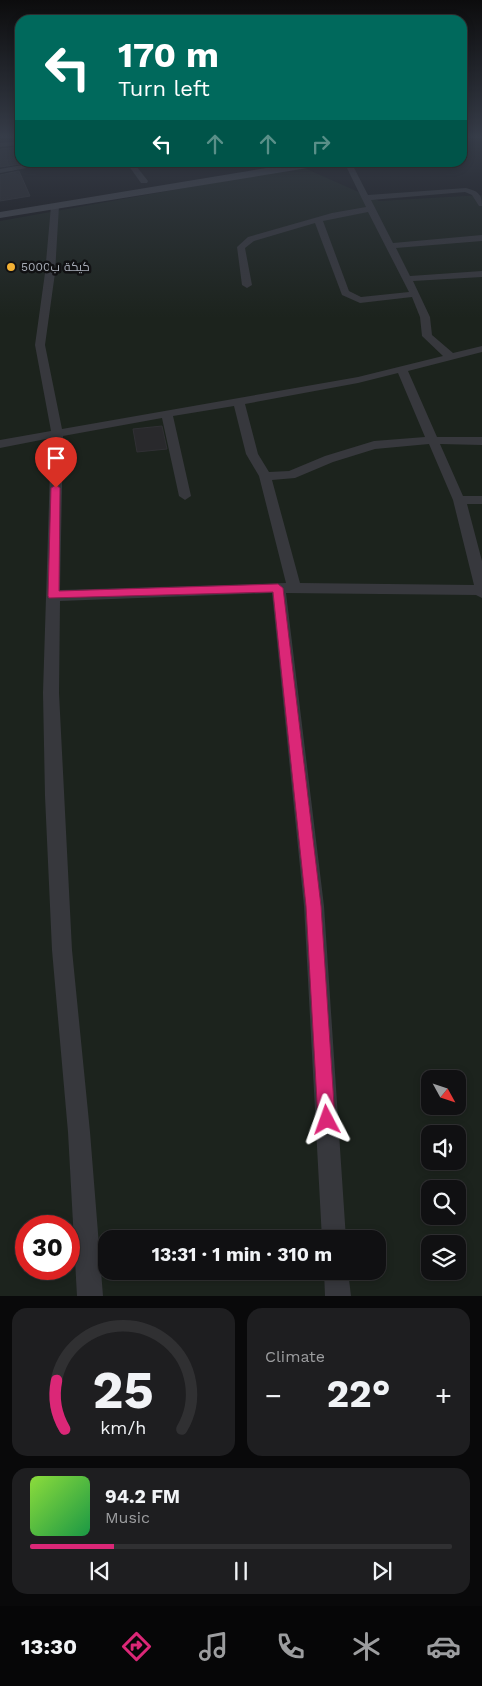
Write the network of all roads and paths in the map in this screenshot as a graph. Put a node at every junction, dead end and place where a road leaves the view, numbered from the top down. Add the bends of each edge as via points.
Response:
1 (51, 196) edge
2 (114, 196) edge
3 (383, 196) edge
4 (364, 198) joint
5 (0, 205) edge
6 (55, 206) junction
7 (369, 209) junction
8 (0, 215) edge
9 (318, 220) junction
10 (482, 238) edge
11 (390, 246) junction
12 (482, 274) edge
13 (408, 279) junction
14 (247, 285) dead end
15 (416, 294) junction
16 (482, 349) edge
17 (451, 357) junction
18 (402, 370) junction
19 (238, 403) junction
20 (167, 414) junction
21 (57, 435) junction
22 (432, 440) junction
23 (482, 441) edge
24 (0, 444) edge
25 (265, 476) junction
26 (185, 496) dead end
27 (459, 500) junction
28 (482, 500) edge
29 (481, 575) edge
30 (286, 588) junction
31 (482, 592) edge
32 (53, 596) junction
33 (333, 1230) edge
34 (337, 1280) edge
35 (90, 1296) edge
36 (338, 1296) edge

1 - 5 main road
2 - 6 main road
3 - 4 street
4 - 7 street
6 - 8 main road
6 - 21 street via 40,345
7 - 9 street
7 - 11 street
9 - 14 street via 251,239 243,245
9 - 15 street via 345,293 360,300
10 - 11 street
11 - 13 street
12 - 13 street
13 - 15 street
15 - 17 street via 425,317 427,336
16 - 17 street
17 - 18 street
18 - 19 street
18 - 22 street
19 - 20 street
19 - 25 street via 252,454
20 - 21 street
20 - 26 street
21 - 24 street
21 - 32 street
22 - 23 street
22 - 25 street via 374,445 291,475
22 - 27 street
25 - 30 street
27 - 28 street
27 - 29 street
29 - 31 street
30 - 31 street
30 - 32 street
30 - 33 street via 314,906
32 - 35 street via 54,806 62,950
34 - 36 street

